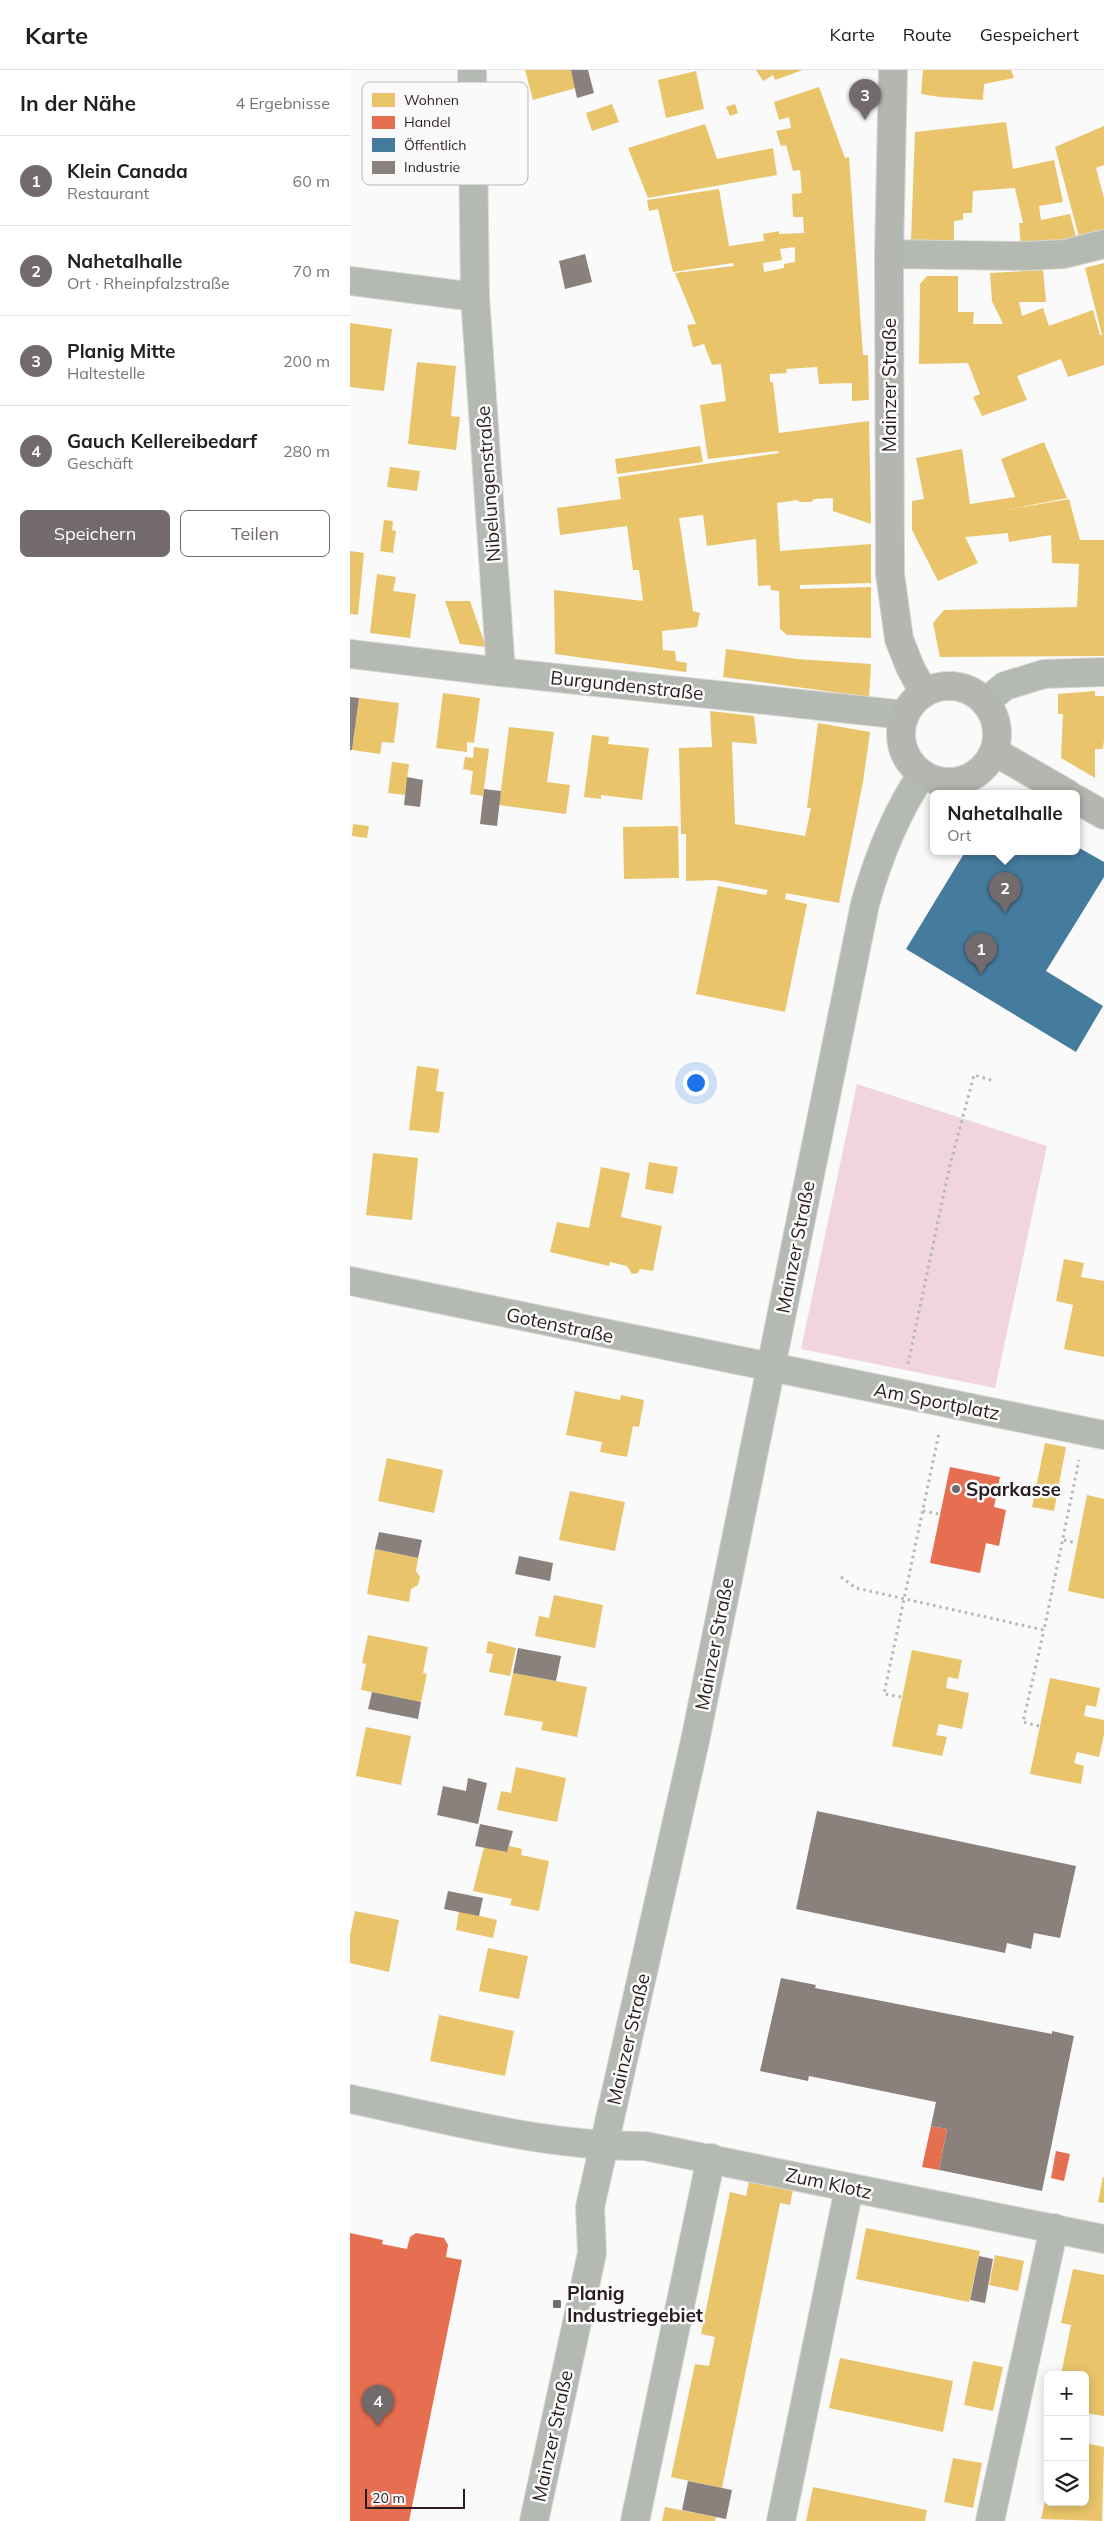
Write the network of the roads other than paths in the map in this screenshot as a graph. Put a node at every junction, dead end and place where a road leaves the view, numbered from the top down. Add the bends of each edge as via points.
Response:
1 (893, 70) edge
2 (474, 185) edge
3 (1104, 244) edge
4 (889, 254) junction
5 (350, 281) edge
6 (475, 297) junction
7 (350, 654) edge
8 (501, 672) junction
9 (1104, 672) edge
10 (924, 693) junction
11 (985, 702) junction
12 (905, 714) junction
13 (994, 752) junction
14 (922, 774) junction
15 (1061, 790) edge
16 (1080, 801) edge
17 (1104, 815) edge
18 (350, 1281) edge
19 (771, 1368) junction
20 (1094, 1433) edge
21 (350, 2099) edge
22 (604, 2146) junction
23 (711, 2158) junction
24 (849, 2188) junction
25 (1054, 2228) junction
26 (1104, 2239) edge
27 (534, 2521) edge
28 (635, 2521) edge
29 (781, 2521) edge
30 (990, 2521) edge

1 - 4 street, Mainzer Straße
2 - 6 street, Nibelungenstraße
3 - 4 street via 1064,254 1026,256
4 - 10 street, Mainzer Straße via 890,574 899,639
5 - 6 street
6 - 8 street, Nibelungenstraße
7 - 8 street, Burgundenstraße
8 - 12 street, Burgundenstraße
9 - 11 street via 1044,674 1005,686
10 - 11 street via 934,688 955,686 976,694
10 - 12 street
11 - 13 street via 997,725
12 - 14 street via 902,747
13 - 14 street via 976,774 963,780 934,781
13 - 15 street
14 - 19 street, Mainzer Straße via 892,827 864,904
16 - 17 street
18 - 19 street, Gotenstraße
19 - 20 street, Am Sportplatz
19 - 22 street, Mainzer Straße via 694,1741
21 - 22 street, Zum Klotz via 555,2142
22 - 23 street, Zum Klotz via 644,2146
22 - 27 street, Mainzer Straße via 590,2207 592,2253
23 - 24 street, Zum Klotz
23 - 28 street
24 - 25 street, Zum Klotz
24 - 29 street
25 - 26 street, Zum Klotz
25 - 30 street

